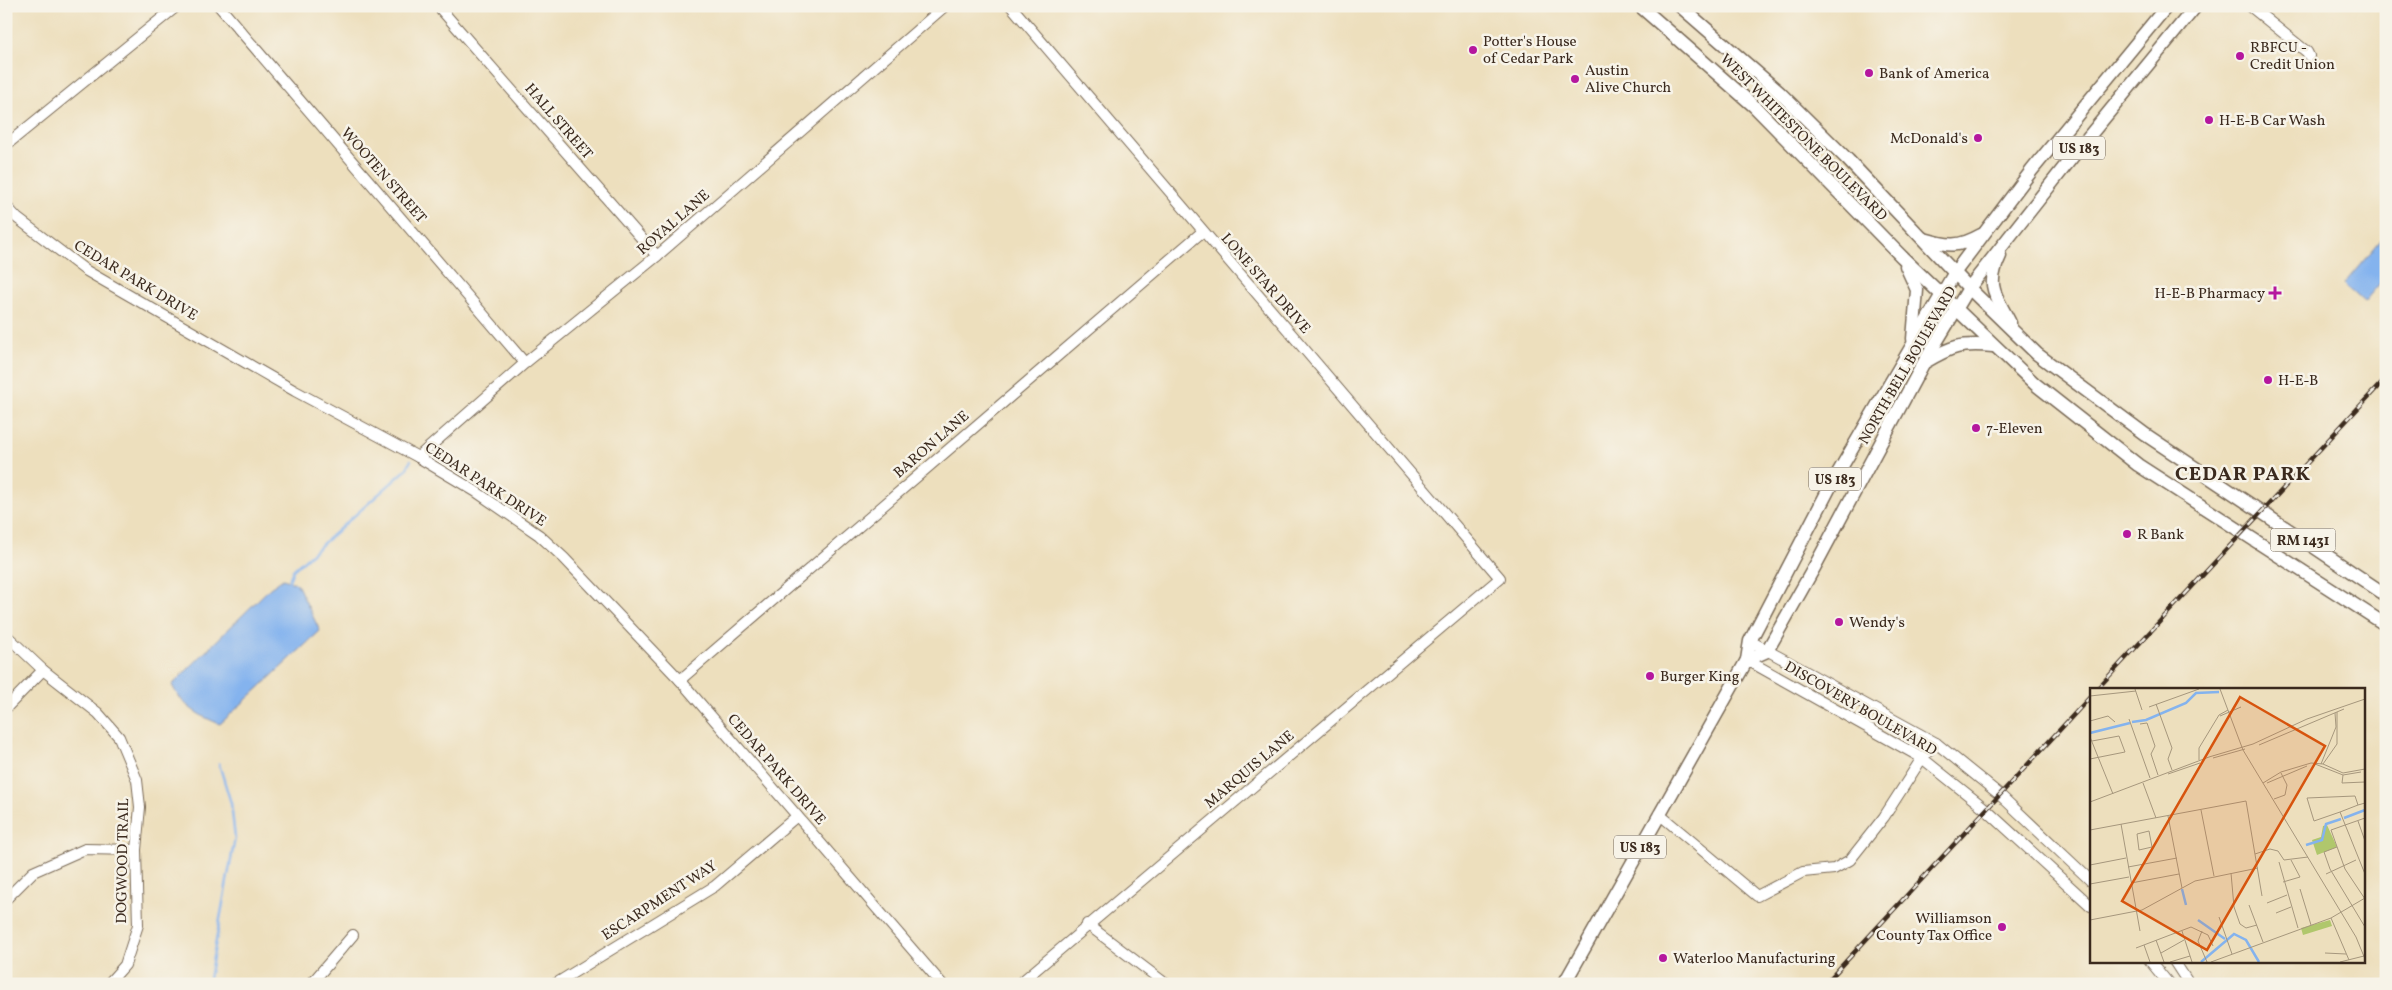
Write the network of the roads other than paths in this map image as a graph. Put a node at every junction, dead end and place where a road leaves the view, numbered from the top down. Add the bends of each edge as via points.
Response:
1 (177, 6) edge
2 (219, 6) edge
3 (438, 6) edge
4 (945, 6) edge
5 (1011, 6) edge
6 (1640, 6) edge
7 (1680, 6) edge
8 (2167, 6) edge
9 (2196, 6) edge
10 (2250, 6) edge
11 (2309, 56) dead end
12 (6, 145) edge
13 (6, 206) edge
14 (1987, 231) junction
15 (1202, 232) junction
16 (2011, 235) junction
17 (1923, 238) junction
18 (657, 256) junction
19 (1902, 257) junction
20 (1955, 272) junction
21 (1969, 288) junction
22 (1941, 296) junction
23 (1955, 310) junction
24 (2018, 336) junction
25 (1913, 343) junction
26 (1993, 346) junction
27 (525, 363) junction
28 (1923, 364) junction
29 (418, 457) junction
30 (1500, 578) joint
31 (2386, 595) edge
32 (2386, 625) edge
33 (6, 635) edge
34 (1750, 641) junction
35 (1767, 651) junction
36 (1747, 660) junction
37 (43, 670) junction
38 (680, 680) junction
39 (6, 708) edge
40 (1936, 743) junction
41 (1922, 758) junction
42 (1659, 814) junction
43 (798, 816) junction
44 (136, 850) junction
45 (2090, 880) edge
46 (6, 899) edge
47 (2090, 905) edge
48 (1087, 924) junction
49 (353, 935) dead end
50 (2151, 962) edge
51 (2175, 962) edge
52 (108, 984) edge
53 (311, 984) edge
54 (555, 984) edge
55 (942, 984) edge
56 (1019, 984) edge
57 (1166, 984) edge
58 (1564, 984) edge
59 (2169, 984) edge
60 (2189, 984) edge

1 - 12 street
2 - 27 street, WOOTEN STREET
3 - 18 street, HALL STREET
4 - 18 street, ROYAL LANE
5 - 15 street, LONE STAR DRIVE via 1123,134
6 - 19 main road, WEST WHITESTONE BOULEVARD / RM 1431 via 1754,106
7 - 17 main road, WEST WHITESTONE BOULEVARD / RM 1431 via 1780,93
8 - 14 main road, NORTH BELL BOULEVARD / US 183 via 2058,138
9 - 16 main road, NORTH BELL BOULEVARD / US 183
10 - 11 street
13 - 29 street, CEDAR PARK DRIVE via 85,270
14 - 17 main road via 1968,242 1948,246
14 - 20 main road, NORTH BELL BOULEVARD / US 183
15 - 30 street, LONE STAR DRIVE
15 - 38 street, BARON LANE
16 - 21 main road, NORTH BELL BOULEVARD / US 183
16 - 24 main road via 1993,270 1992,288
17 - 20 main road, WEST WHITESTONE BOULEVARD / RM 1431
18 - 27 street, ROYAL LANE
19 - 22 main road, WEST WHITESTONE BOULEVARD / RM 1431
19 - 25 main road via 1917,290
20 - 21 main road, RM 1431
20 - 22 main road, NORTH BELL BOULEVARD / US 183
21 - 23 main road, NORTH BELL BOULEVARD / US 183
21 - 24 main road, RM 1431
22 - 23 main road, RM 1431
22 - 25 main road, NORTH BELL BOULEVARD / US 183
23 - 26 main road, RM 1431
23 - 28 main road, NORTH BELL BOULEVARD / US 183
24 - 31 main road, RM 1431 via 2075,384 2146,435
25 - 34 main road, NORTH BELL BOULEVARD / US 183 via 1831,484
26 - 28 main road via 1956,346
26 - 32 main road, RM 1431 via 2034,384 2138,465
27 - 29 street, ROYAL LANE
28 - 35 main road, NORTH BELL BOULEVARD / US 183
29 - 38 street, CEDAR PARK DRIVE via 539,535
30 - 48 street, MARQUIS LANE
33 - 37 street, DOGWOOD TRAIL
34 - 35 street, DISCOVERY BOULEVARD
34 - 36 main road, NORTH BELL BOULEVARD / US 183
35 - 36 main road
35 - 40 street, DISCOVERY BOULEVARD
36 - 41 street, DISCOVERY BOULEVARD
36 - 42 main road, NORTH BELL BOULEVARD / US 183
37 - 39 street
37 - 44 street, DOGWOOD TRAIL via 98,713 119,737 137,780 140,807
38 - 43 street, CEDAR PARK DRIVE
40 - 41 street
40 - 45 street, DISCOVERY BOULEVARD via 1999,794
41 - 42 street via 1884,817 1850,860 1834,869 1803,872 1757,896
41 - 47 street, DISCOVERY BOULEVARD via 1982,806
42 - 58 main road, NORTH BELL BOULEVARD / US 183
43 - 54 street, ESCARPMENT WAY via 715,886
43 - 55 street, CEDAR PARK DRIVE
44 - 46 street via 85,849 33,872
44 - 52 street, DOGWOOD TRAIL via 138,925 124,965
48 - 56 street, MARQUIS LANE
48 - 57 street
49 - 53 street
50 - 59 street
51 - 60 street

